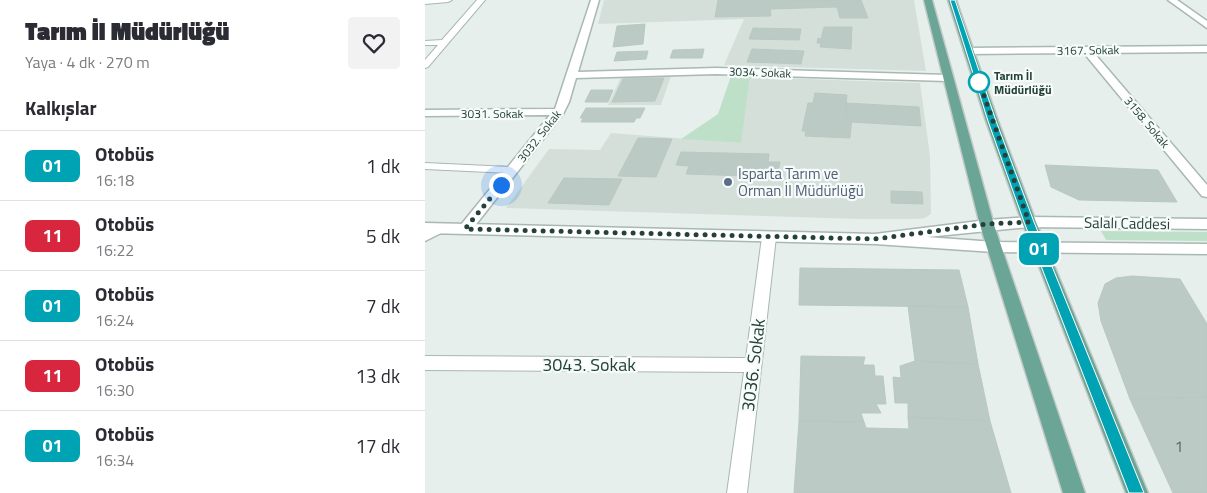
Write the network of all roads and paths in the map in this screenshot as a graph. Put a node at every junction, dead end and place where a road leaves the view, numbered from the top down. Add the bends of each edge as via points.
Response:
1 (448, 0) edge
2 (481, 0) edge
3 (595, 0) edge
4 (928, 0) edge
5 (952, 0) edge
6 (1172, 0) edge
7 (425, 2) edge
8 (1207, 25) edge
9 (445, 42) junction
10 (425, 43) edge
11 (1207, 49) edge
12 (1087, 50) junction
13 (969, 51) junction
14 (425, 65) edge
15 (572, 75) junction
16 (947, 78) junction
17 (559, 112) junction
18 (425, 113) edge
19 (425, 166) edge
20 (512, 170) junction
21 (1207, 193) edge
22 (1029, 222) junction
23 (987, 224) junction
24 (1207, 224) edge
25 (465, 229) junction
26 (429, 231) edge
27 (769, 237) junction
28 (875, 239) junction
29 (994, 247) junction
30 (1039, 248) junction
31 (1207, 250) edge
32 (425, 363) edge
33 (753, 365) junction
34 (737, 493) edge
35 (1074, 493) edge
36 (1137, 493) edge

1 - 7 lane
2 - 9 lane
3 - 15 street, 3032. Sokak
4 - 16 main road
5 - 13 main road
6 - 8 street
9 - 10 lane
9 - 14 lane
11 - 12 street, 3167. Sokak
12 - 13 street, 3167. Sokak
12 - 21 street, 3158. Sokak
13 - 22 main road
15 - 16 street, 3034. Sokak via 716,71
15 - 17 street, 3032. Sokak
16 - 23 main road
17 - 18 street, 3031. Sokak
17 - 20 street, 3032. Sokak
19 - 20 lane
20 - 25 street, 3032. Sokak
22 - 23 street, Salalı Caddesi
22 - 24 street, Salalı Caddesi
22 - 30 main road
23 - 28 street, Salalı Caddesi
23 - 29 main road
25 - 26 street
25 - 27 street
27 - 28 street
27 - 33 lane, 3036. Sokak
28 - 29 street, Salalı Caddesi
29 - 30 street, Salalı Caddesi
29 - 35 main road
30 - 31 street, Salalı Caddesi
30 - 36 main road
32 - 33 lane, 3043. Sokak
33 - 34 lane, 3036. Sokak

